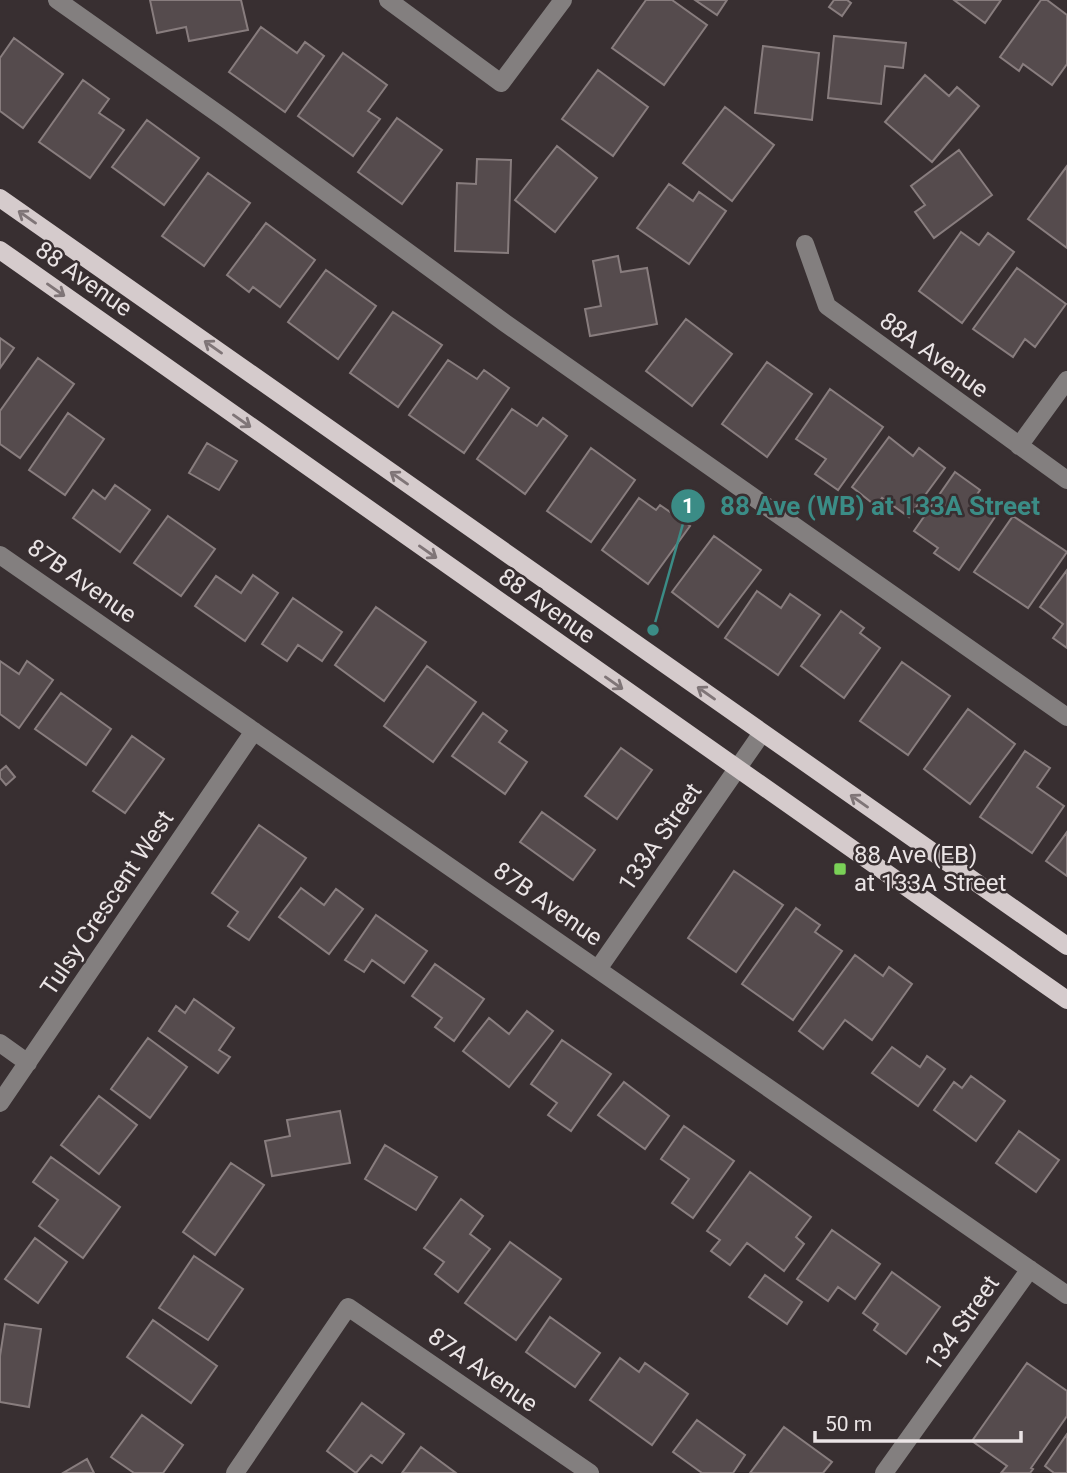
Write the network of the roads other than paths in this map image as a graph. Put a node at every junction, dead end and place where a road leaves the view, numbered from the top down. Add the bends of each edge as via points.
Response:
1 (57, 0) edge
2 (388, 0) edge
3 (563, 0) edge
4 (0, 198) edge
5 (805, 244) dead end
6 (0, 250) edge
7 (1067, 380) edge
8 (1018, 446) junction
9 (1067, 480) edge
10 (0, 555) edge
11 (1067, 717) edge
12 (254, 731) junction
13 (762, 733) junction
14 (737, 769) junction
15 (1067, 946) edge
16 (598, 969) junction
17 (1067, 1000) edge
18 (0, 1043) edge
19 (28, 1063) junction
20 (0, 1103) edge
21 (1030, 1269) junction
22 (1067, 1295) edge
23 (235, 1473) edge
24 (590, 1473) edge
25 (884, 1473) edge

1 - 11 street via 505,323
2 - 3 street via 501,83
13 -> 4 main road, 88 Avenue
5 - 8 street, 88A Avenue via 827,306
6 -> 14 main road, 88 Avenue
7 - 8 street
8 - 9 street, 88A Avenue
10 - 12 street, 87B Avenue
12 - 16 street, 87B Avenue
12 - 19 street, Tulsy Crescent West
13 - 14 street, 133A Street
15 -> 13 main road, 88 Avenue
14 - 16 street, 133A Street
14 - 17 main road, 88 Avenue
16 - 21 street, 87B Avenue
18 - 19 street
19 - 20 street, Tulsy Crescent West
21 - 22 street, 87B Avenue
21 - 25 street, 134 Street
23 - 24 street, 87A Avenue via 348,1307

